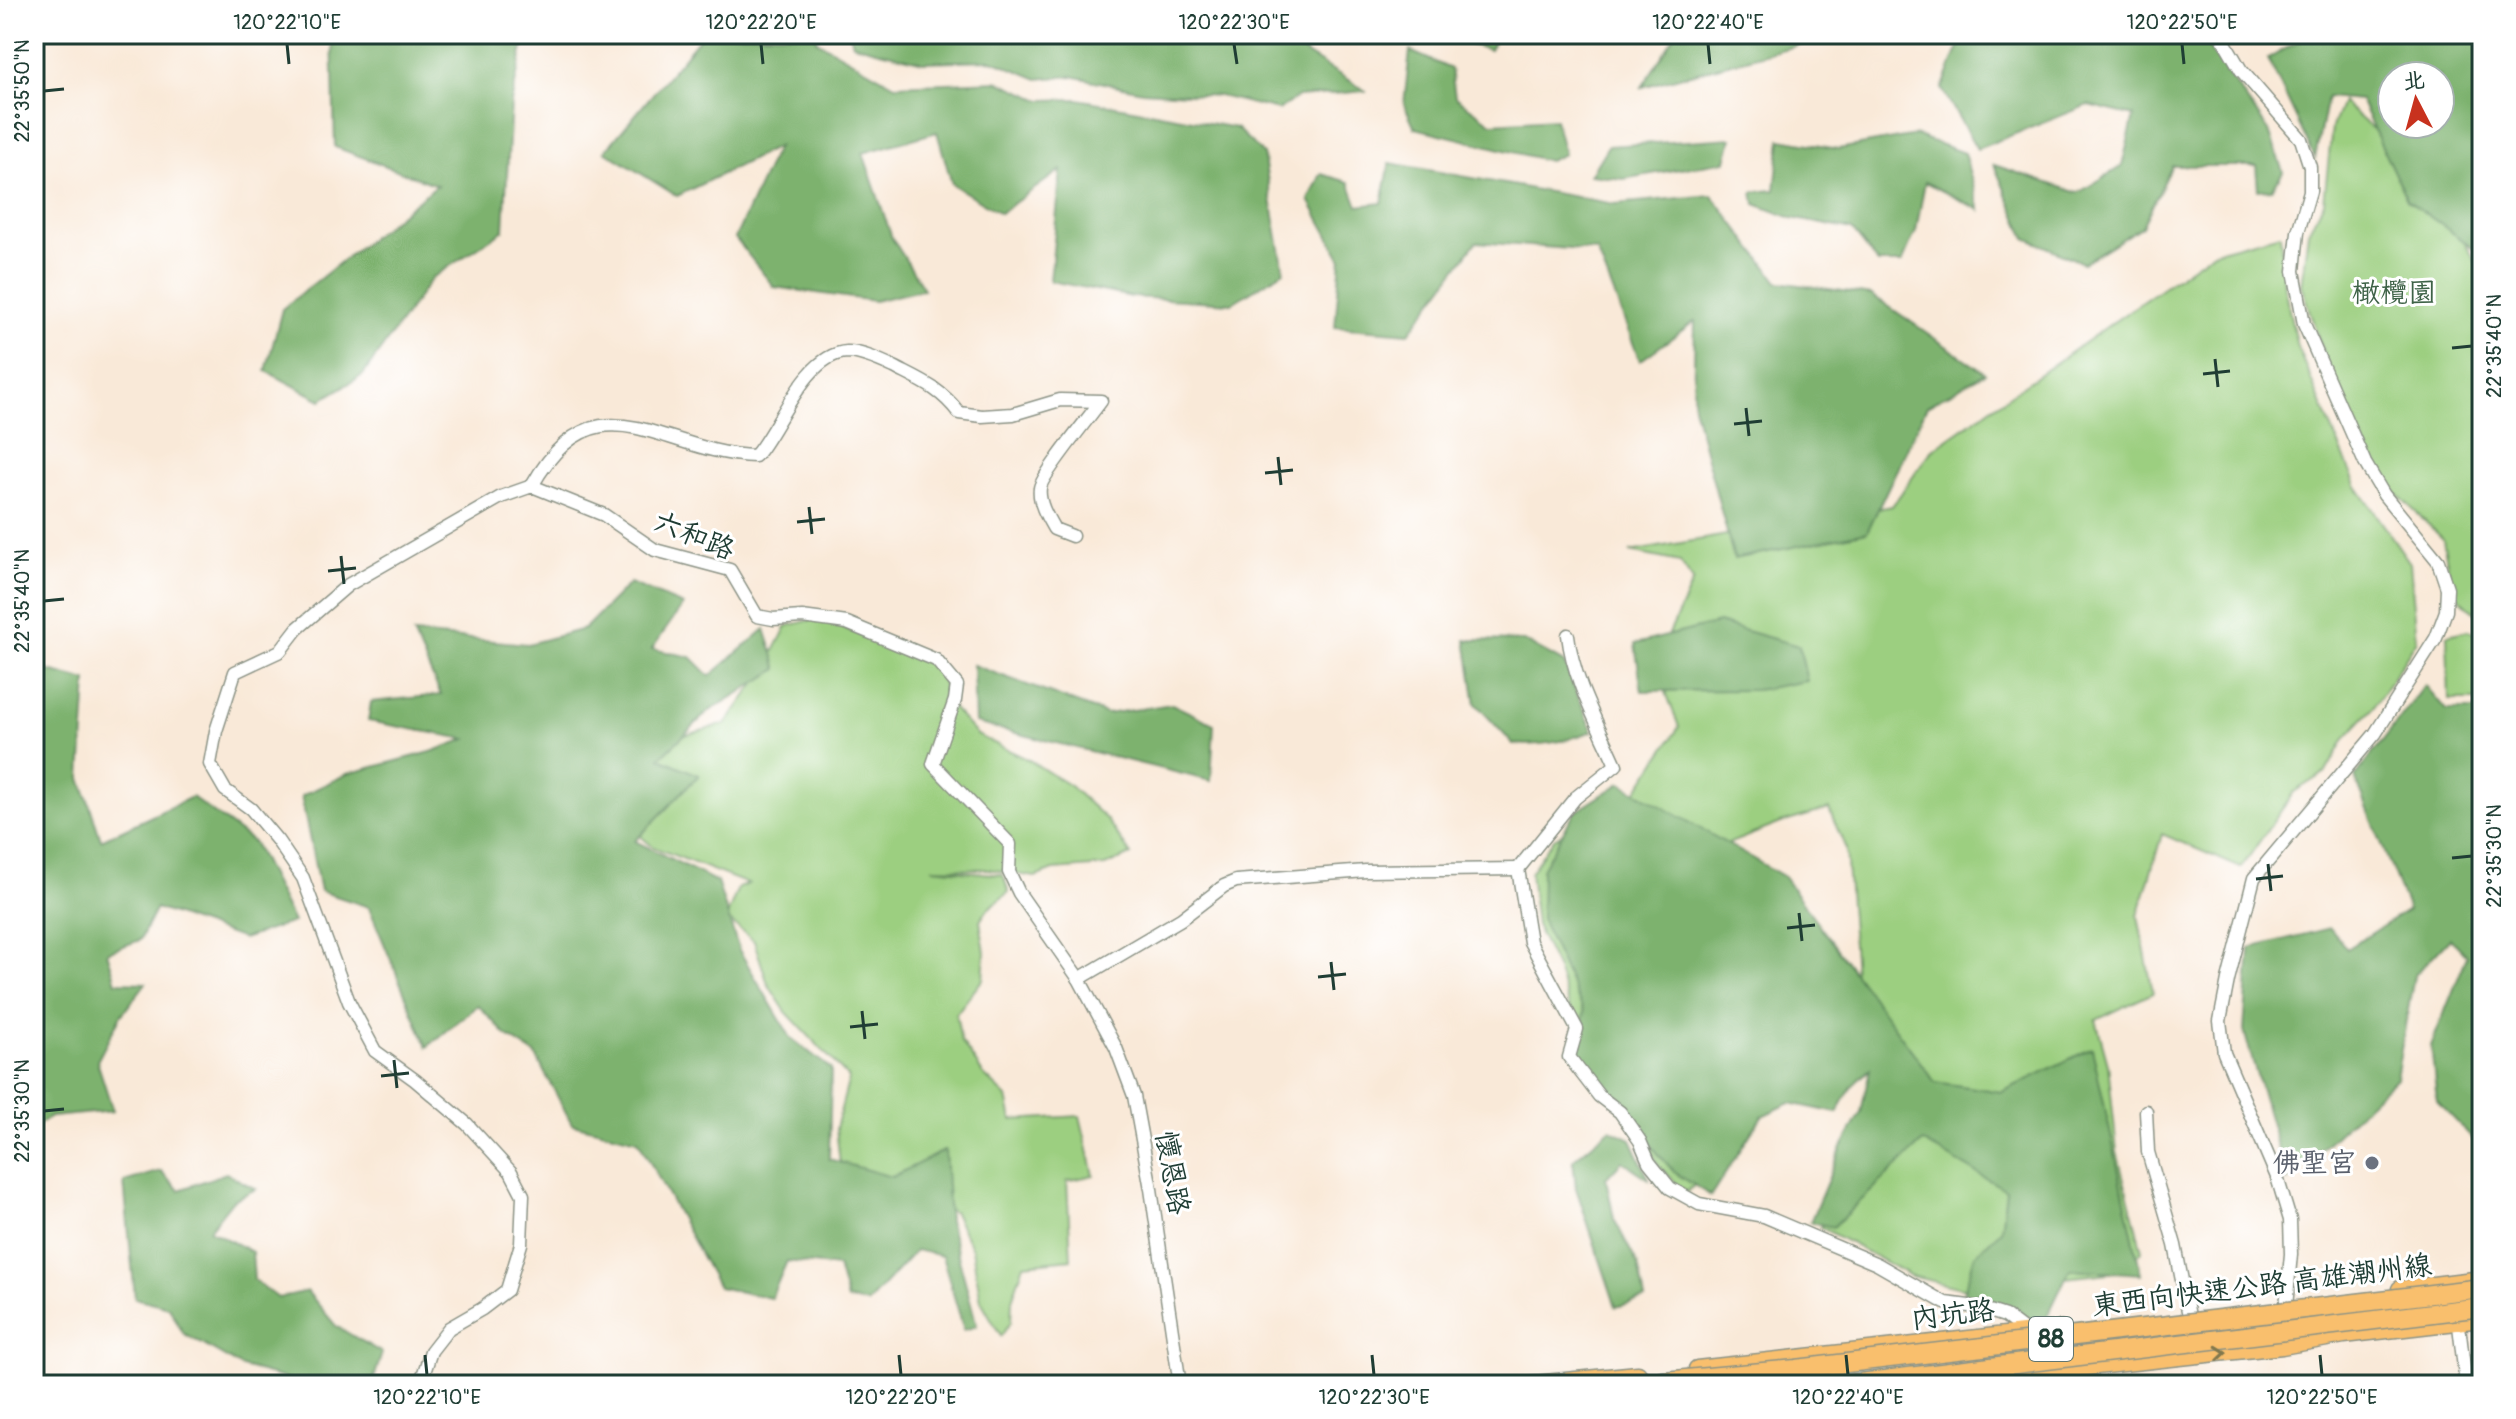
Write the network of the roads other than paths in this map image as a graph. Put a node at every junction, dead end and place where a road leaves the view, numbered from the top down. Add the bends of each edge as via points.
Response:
1 (2220, 34) edge
2 (532, 486) junction
3 (1072, 536) dead end
4 (1568, 635) dead end
5 (1518, 869) junction
6 (1079, 979) junction
7 (2146, 1111) dead end
8 (2482, 1279) edge
9 (2454, 1282) junction
10 (2482, 1288) edge
11 (2287, 1306) junction
12 (2482, 1307) edge
13 (2189, 1316) junction
14 (2482, 1319) edge
15 (2458, 1322) junction
16 (2026, 1332) junction
17 (2282, 1346) junction
18 (420, 1385) edge
19 (1180, 1385) edge
20 (1524, 1385) edge
21 (1620, 1385) edge
22 (1843, 1385) edge
23 (1921, 1385) edge
24 (2466, 1385) edge

1 - 11 street via 2241,70 2301,139 2310,167 2310,191 2294,271 2304,324 2365,463 2438,561 2447,588 2436,638 2375,734 2254,878 2228,980 2220,1021 2224,1053 2290,1220
2 - 3 street via 545,462 570,438 599,425 755,456 814,369 846,352 887,364 923,383 945,395 959,413 1013,414 1060,400 1101,401 1040,488 1054,529
2 - 6 street, 六和路 via 604,515 655,550 730,570 757,616 847,623 936,660 957,685 933,764 1010,844 1009,872 1019,893
2 - 18 street via 501,497 348,585 280,651 235,672 210,764 225,790 251,809 303,878 349,1002 375,1051 467,1124 511,1172 523,1195 521,1244 507,1290 449,1328 431,1351
4 - 5 street via 1579,679 1616,765 1575,798
5 - 6 street via 1366,871 1236,881
5 - 16 street via 1530,942 1577,1029 1569,1057 1599,1096 1620,1112 1670,1188 1699,1204 1764,1216 1877,1264 1945,1303 2005,1316
6 - 19 street, 懷恩路 via 1116,1048 1134,1096
7 - 13 street via 2148,1152
8 - 9 main road, 內坑路
9 - 11 main road, 內坑路
9 - 15 street
10 - 21 highway, 東西向快速公路 高雄潮州線 / 88, bridge
11 - 13 main road, 內坑路
11 - 17 street
12 - 22 highway, 東西向快速公路 高雄潮州線 / 88, bridge
13 - 16 main road, 內坑路
14 - 15 main road
15 - 17 main road
15 - 24 street
16 - 20 main road, 內坑路
23 -> 17 main road

